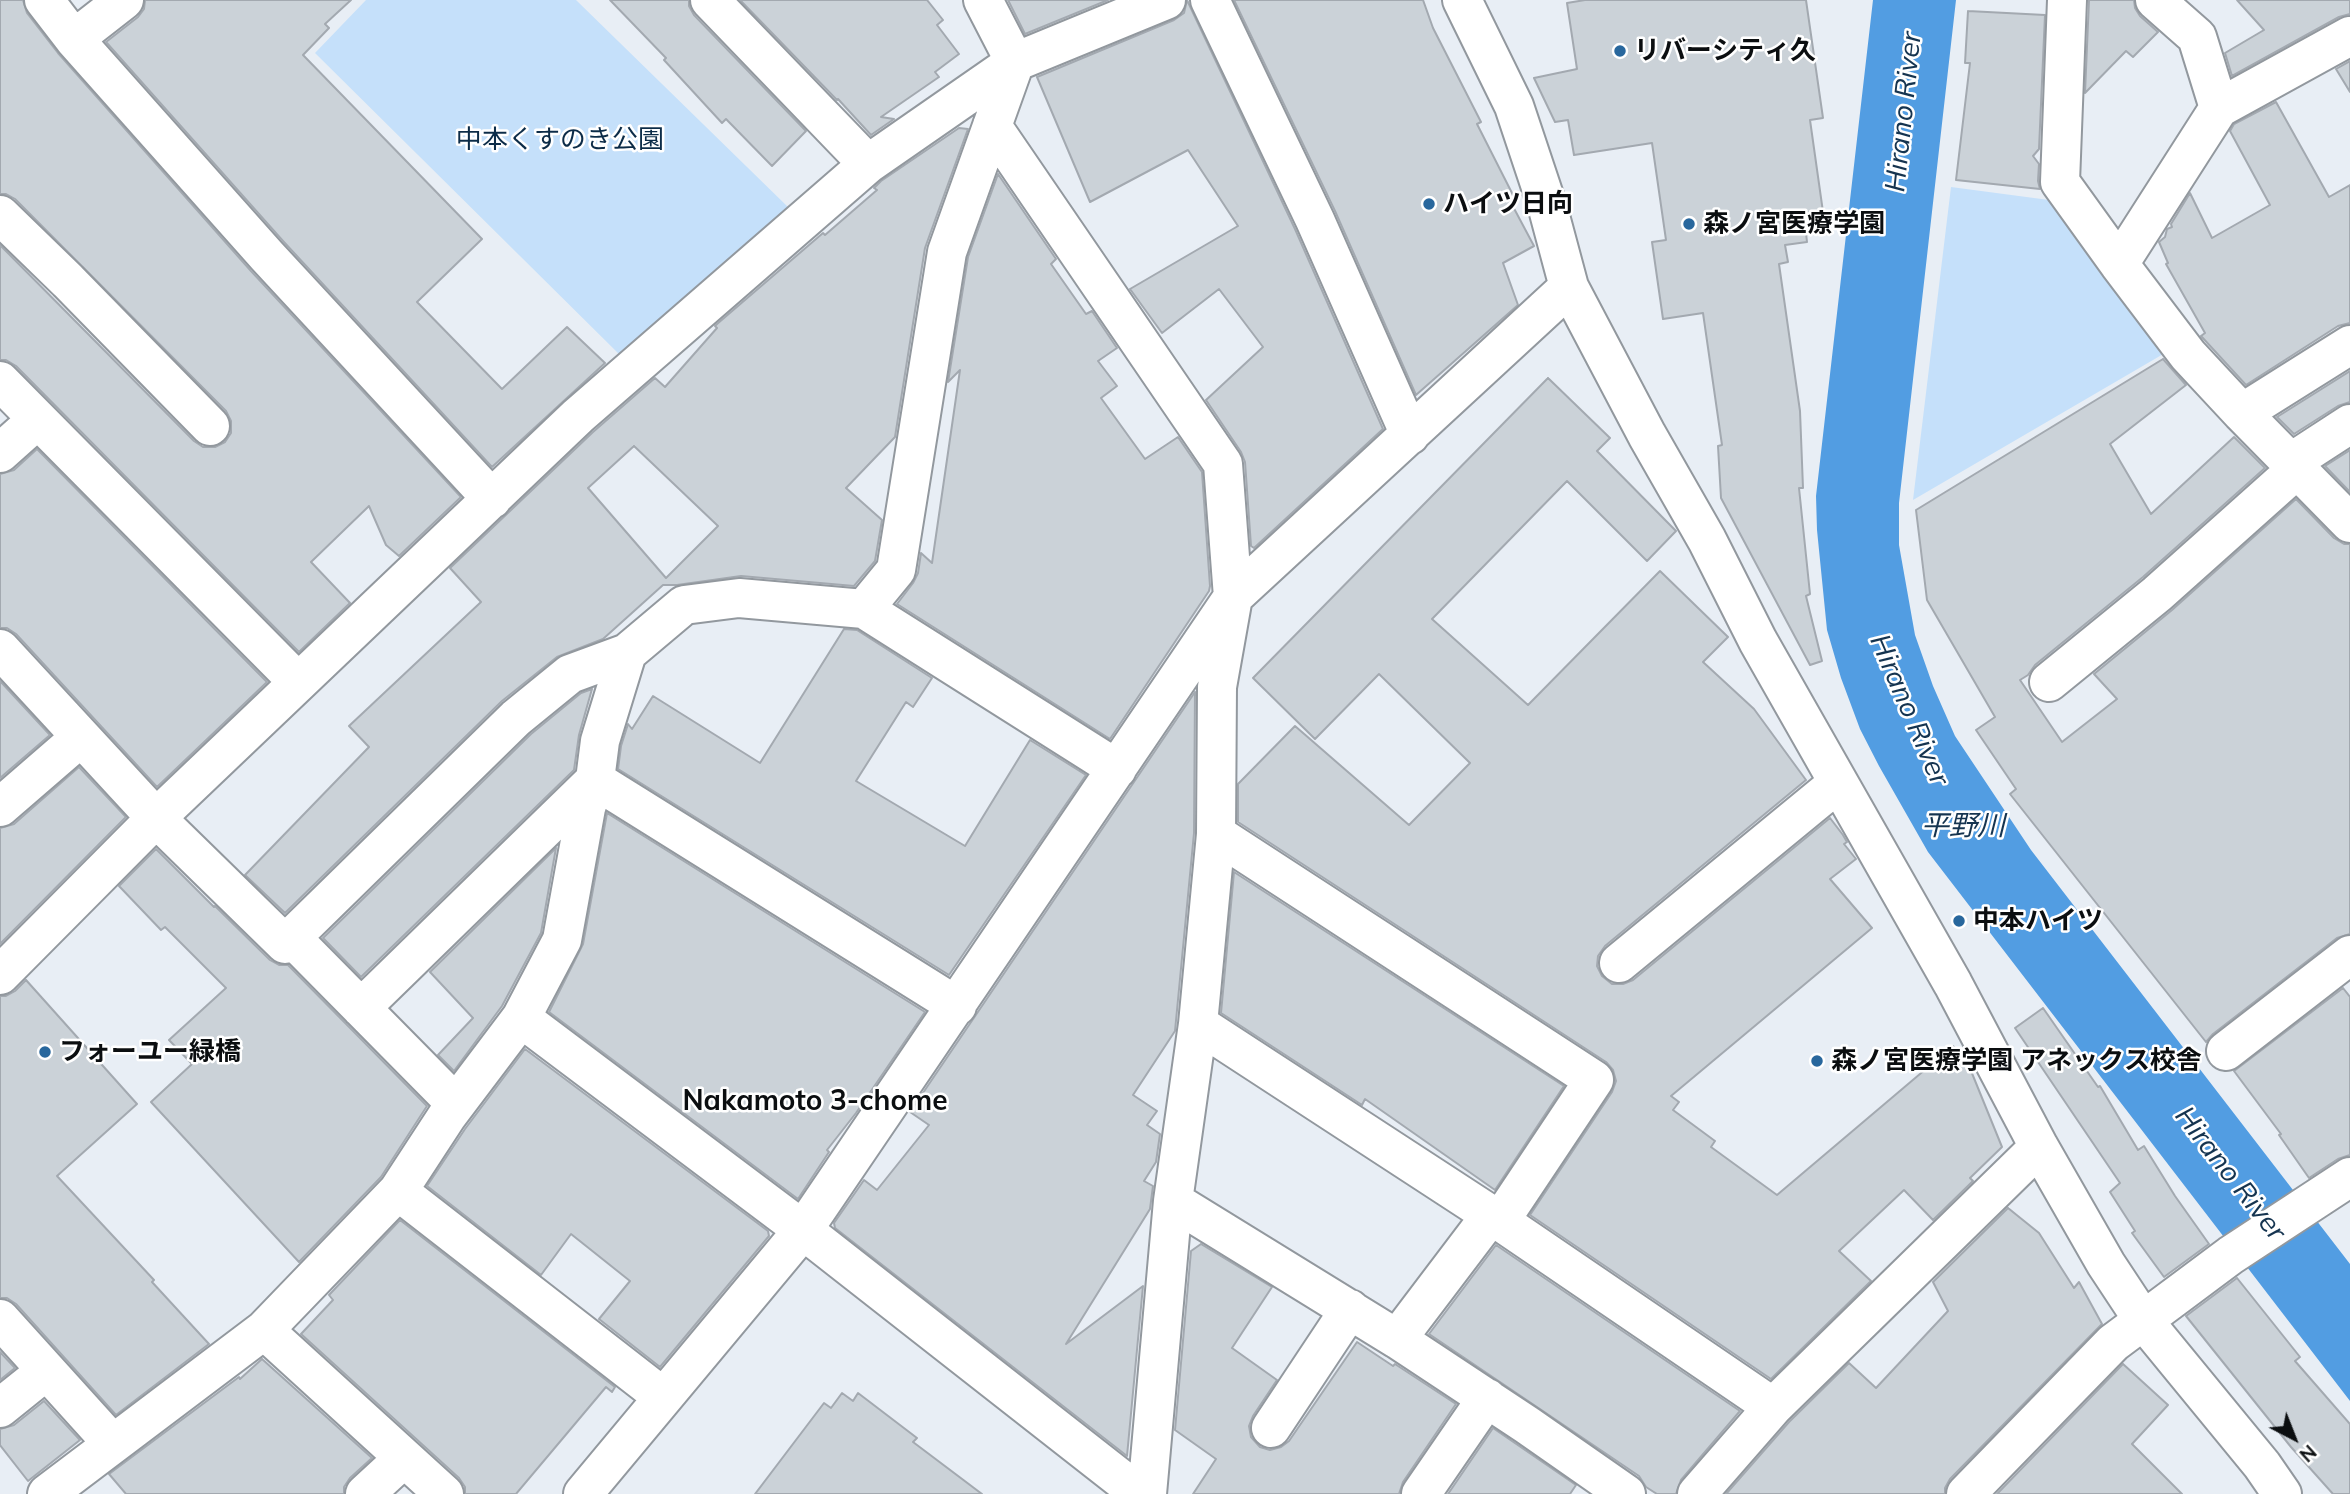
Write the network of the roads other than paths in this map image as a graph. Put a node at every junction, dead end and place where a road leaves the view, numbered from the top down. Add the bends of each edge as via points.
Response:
1 (44, 0) edge
2 (124, 0) edge
3 (710, 0) edge
4 (983, 0) edge
5 (1166, 0) edge
6 (1210, 0) edge
7 (1462, 0) edge
8 (2067, 0) edge
9 (2155, 0) edge
10 (2350, 36) edge
11 (74, 39) junction
12 (1015, 62) junction
13 (2219, 108) junction
14 (992, 126) junction
15 (868, 164) junction
16 (0, 215) edge
17 (2119, 264) junction
18 (1570, 287) junction
19 (2350, 345) edge
20 (0, 381) edge
21 (2242, 413) junction
22 (37, 420) junction
23 (2350, 424) edge
24 (210, 426) dead end
25 (1410, 435) junction
26 (0, 453) edge
27 (2294, 466) junction
28 (492, 499) junction
29 (2350, 523) edge
30 (1233, 597) junction
31 (864, 609) junction
32 (0, 649) edge
33 (627, 653) junction
34 (298, 682) junction
35 (2049, 682) dead end
36 (80, 737) junction
37 (1117, 769) junction
38 (595, 780) junction
39 (1838, 783) junction
40 (0, 807) edge
41 (156, 818) junction
42 (1216, 834) junction
43 (292, 938) junction
44 (2350, 955) edge
45 (1619, 963) dead end
46 (0, 975) edge
47 (957, 1006) junction
48 (362, 1008) junction
49 (521, 1018) junction
50 (1198, 1024) junction
51 (2226, 1051) dead end
52 (456, 1104) junction
53 (2039, 1147) junction
54 (398, 1191) junction
55 (2337, 1196) edge
56 (1172, 1201) junction
57 (1495, 1218) junction
58 (803, 1230) junction
59 (1350, 1309) junction
60 (0, 1319) edge
61 (2143, 1320) junction
62 (264, 1330) junction
63 (1397, 1339) junction
64 (46, 1371) junction
65 (663, 1397) junction
66 (1487, 1398) junction
67 (1773, 1407) junction
68 (0, 1408) edge
69 (1271, 1428) dead end
70 (113, 1444) junction
71 (404, 1458) junction
72 (1602, 1487) edge
73 (47, 1494) edge
74 (365, 1494) edge
75 (444, 1494) edge
76 (583, 1494) edge
77 (1140, 1494) edge
78 (1147, 1494) edge
79 (1421, 1494) edge
80 (1697, 1494) edge
81 (1966, 1494) edge
82 (2283, 1494) edge

1 - 11 street
2 - 11 street
3 - 15 street
4 - 12 street
5 - 12 street
6 - 25 street
7 - 18 street via 1514,106
8 - 17 street via 2060,182
9 - 13 street via 2197,37
10 - 13 street
11 - 28 street
12 - 14 street
12 - 15 street
13 - 17 street
14 - 30 street via 1223,464
14 - 31 street via 947,252 895,570
15 - 28 street via 578,416
16 - 24 street
17 - 21 street via 2188,355
18 - 25 street
18 - 39 street
19 - 21 street
20 - 22 street
21 - 27 street
22 - 26 street
22 - 34 street
23 - 27 street
25 - 30 street
27 - 29 street
27 - 35 street via 2157,594
28 - 34 street
30 - 37 street
30 - 42 street via 1217,687
31 - 33 street via 739,598 684,605
31 - 37 street
32 - 36 street
33 - 38 street via 600,741
33 - 43 street via 570,674 516,718
34 - 41 street
36 - 40 street
36 - 41 street
37 - 47 street
38 - 47 street
38 - 48 street
38 - 49 street via 562,940
39 - 45 street
39 - 53 street via 1953,984
41 - 43 street via 285,944
41 - 46 street
42 - 50 street
42 - 57 street via 1594,1080
43 - 48 street
44 - 51 street
47 - 58 street
48 - 52 street
49 - 52 street
49 - 58 street
50 - 56 street
50 - 57 street
52 - 54 street
53 - 61 street
53 - 67 street
54 - 62 street
54 - 65 street
55 - 61 street via 2231,1255
56 - 59 street
56 - 78 street
57 - 63 street
57 - 67 street
58 - 65 street
58 - 77 street
59 - 63 street
59 - 69 street
60 - 64 street
61 - 81 street via 2113,1343
61 - 82 street
62 - 70 street
62 - 71 street
63 - 66 street
64 - 68 street
64 - 70 street
65 - 76 street
66 - 72 street
66 - 79 street
67 - 80 street
70 - 73 street
71 - 74 street
71 - 75 street

